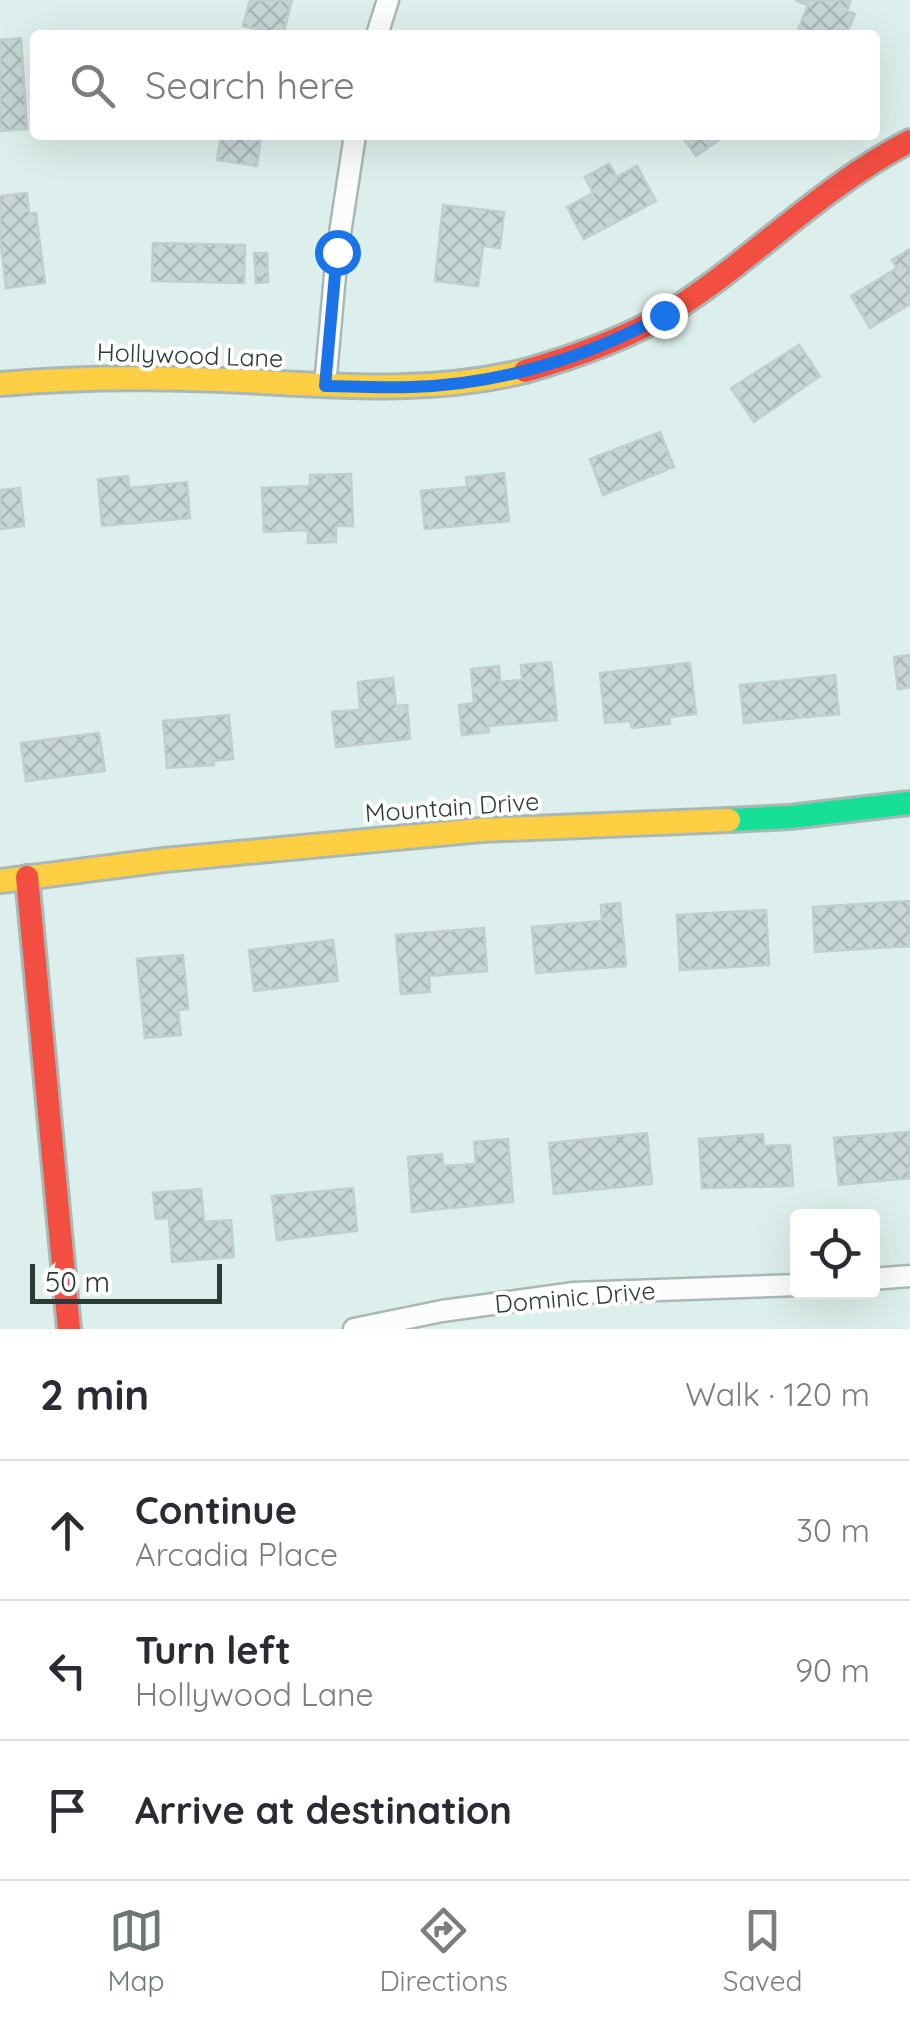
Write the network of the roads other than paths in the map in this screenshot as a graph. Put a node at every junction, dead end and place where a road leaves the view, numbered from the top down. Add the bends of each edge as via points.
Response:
1 (388, 0) edge
2 (379, 30) edge
3 (353, 140) edge
4 (910, 141) edge
5 (0, 384) edge
6 (325, 386) junction
7 (910, 802) edge
8 (27, 876) junction
9 (0, 881) edge
10 (910, 1276) edge
11 (880, 1278) edge
12 (790, 1286) edge
13 (69, 1329) edge
14 (354, 1329) edge

1 - 2 street
3 - 6 street
4 - 6 street, Hollywood Lane via 840,180 709,285 630,334 498,377 412,388
5 - 6 street, Hollywood Lane via 66,379
7 - 8 street, Mountain Drive via 790,817 481,830
8 - 9 street, Mountain Drive
8 - 13 street
10 - 11 street
12 - 14 street, Dominic Drive via 574,1292

